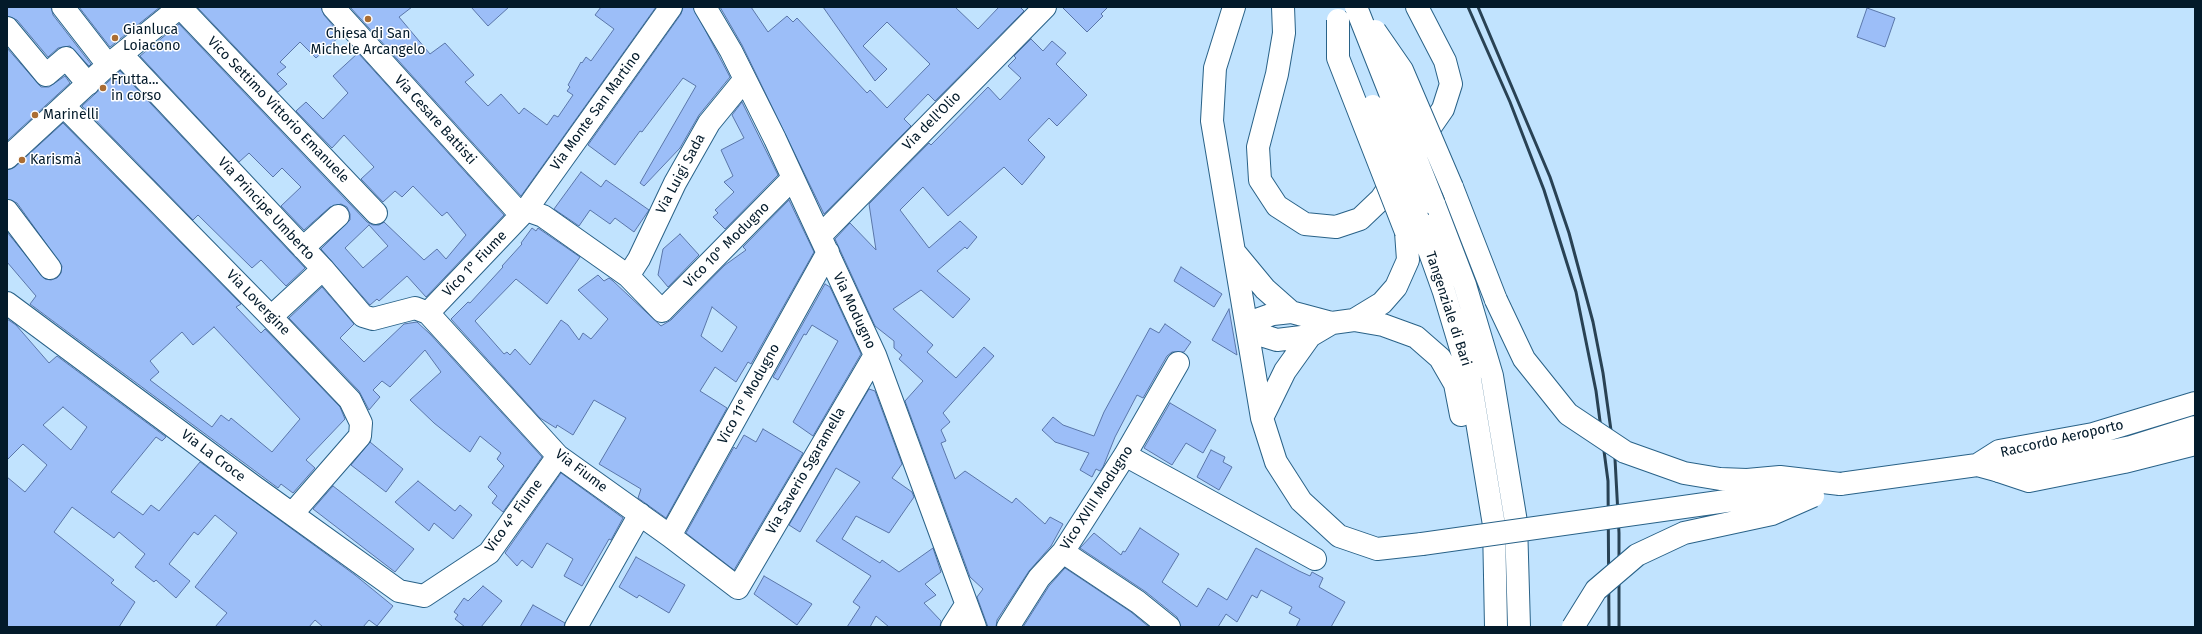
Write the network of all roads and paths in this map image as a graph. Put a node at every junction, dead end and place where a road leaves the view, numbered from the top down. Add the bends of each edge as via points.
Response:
1 (63, 7) edge
2 (180, 7) edge
3 (333, 7) edge
4 (671, 7) edge
5 (705, 7) edge
6 (1045, 7) edge
7 (1234, 7) edge
8 (1283, 7) edge
9 (1358, 7) edge
10 (1417, 7) edge
11 (1336, 13) edge
12 (7, 28) edge
13 (115, 60) junction
14 (744, 79) junction
15 (88, 84) junction
16 (64, 106) junction
17 (7, 158) edge
18 (792, 179) junction
19 (7, 211) edge
20 (376, 213) dead end
21 (523, 213) junction
22 (338, 216) dead end
23 (1412, 225) junction
24 (824, 244) junction
25 (303, 248) junction
26 (1234, 251) junction
27 (50, 268) dead end
28 (323, 269) junction
29 (628, 276) junction
30 (7, 303) edge
31 (662, 311) joint
32 (1291, 312) junction
33 (428, 313) junction
34 (271, 317) junction
35 (1354, 320) junction
36 (1332, 323) junction
37 (1248, 331) junction
38 (1310, 336) junction
39 (875, 355) junction
40 (1178, 363) dead end
41 (2195, 403) edge
42 (1262, 418) junction
43 (2195, 428) edge
44 (2195, 444) edge
45 (1125, 455) junction
46 (558, 456) junction
47 (1977, 464) junction
48 (1999, 472) junction
49 (1840, 484) junction
50 (292, 514) junction
51 (640, 514) junction
52 (1494, 525) junction
53 (670, 536) junction
54 (1063, 552) junction
55 (1315, 559) dead end
56 (738, 588) joint
57 (424, 596) joint
58 (966, 604) junction
59 (576, 627) edge
60 (952, 627) edge
61 (975, 627) edge
62 (1008, 627) edge
63 (1169, 627) edge
64 (1496, 627) edge
65 (1519, 627) edge
66 (1573, 627) edge

1 - 13 main road, Via Principe Umberto
2 - 13 main road
2 - 20 main road, Vico Settimo Vittorio Emanuele
3 - 21 main road, Via Cesare Battisti
4 - 21 main road, Via Monte San Martino
5 - 14 main road, Via Modugno
6 - 24 main road, Via dell'Olio
7 - 26 main road via 1215,68 1212,121
8 - 10 main road via 1284,33 1277,74 1258,147 1260,180 1277,206 1305,224 1336,227 1360,218 1380,199 1443,109 1451,84 1446,61
9 - 49 main road, bridge via 1402,70 1452,187 1496,300 1524,359 1568,414 1624,452 1684,473 1720,479 1780,477
9 - 65 main road, Tangenziale di Bari, bridge via 1465,286 1492,376 1516,522
11 - 23 main road, Tangenziale di Bari, bridge via 1338,58
12 - 15 main road via 46,76 66,58
13 - 15 main road
13 - 25 main road, Via Principe Umberto
14 - 18 main road, Via Modugno
14 - 29 main road, Via Luigi Sada via 709,123
15 - 16 main road
16 - 17 main road
16 - 34 main road, Via Lovergine
18 - 24 main road, Via Modugno
18 - 31 main road, Vico 10° Modugno
19 - 27 main road
21 - 29 main road, Via Cesare Battisti via 543,216
21 - 33 main road, Vico 1° Fiume
22 - 25 main road
23 - 35 main road via 1408,260 1396,287 1382,303
23 - 52 main road, Tangenziale di Bari via 1444,292 1470,379
24 - 39 main road, Via Modugno
24 - 53 main road, Vico 11° Modugno
25 - 28 main road, Via Principe Umberto
26 - 32 main road via 1265,290
26 - 37 main road
28 - 33 main road, Via Principe Umberto via 363,316 373,318 415,308
28 - 34 main road
29 - 31 main road, Via Cesare Battisti
30 - 50 main road, Via La Croce
32 - 36 main road
32 - 37 main road via 1259,318
33 - 46 main road, Via Fiume
34 - 50 main road, Via Lovergine via 350,400 361,423 360,436
35 - 36 main road
35 - 52 main road via 1383,324 1416,337 1440,358 1455,384 1473,474
36 - 38 main road
37 - 38 main road via 1277,340
37 - 42 main road
38 - 42 main road via 1285,371
39 - 56 main road, Via Saverio Sgaramella
39 - 58 main road, Via Modugno
40 - 45 main road, Vico XVIII Modugno
41 - 47 main road, Raccordo Aeroporto via 2093,434 1999,451
42 - 49 main road, bridge via 1276,462 1301,501 1339,536 1377,549
43 - 48 main road, Raccordo Aeroporto via 2131,447
44 - 48 main road via 2124,462 2029,481
45 - 54 main road, Vico XVIII Modugno
45 - 55 main road
46 - 51 main road, Via Fiume
46 - 57 main road, Vico 4° Fiume via 489,553
47 - 48 main road, Raccordo Aeroporto
47 - 49 main road, Raccordo Aeroporto
49 - 66 main road, bridge via 1772,514 1684,533 1637,555 1596,590
50 - 57 main road, Via La Croce via 399,591
51 - 53 main road, Via Fiume
51 - 59 main road
52 - 64 main road, Tangenziale di Bari
53 - 56 main road, Via Fiume
54 - 62 main road, Vico XVIII Modugno via 1038,578
54 - 63 main road via 1138,602
58 - 60 main road
58 - 61 main road, Via Modugno

